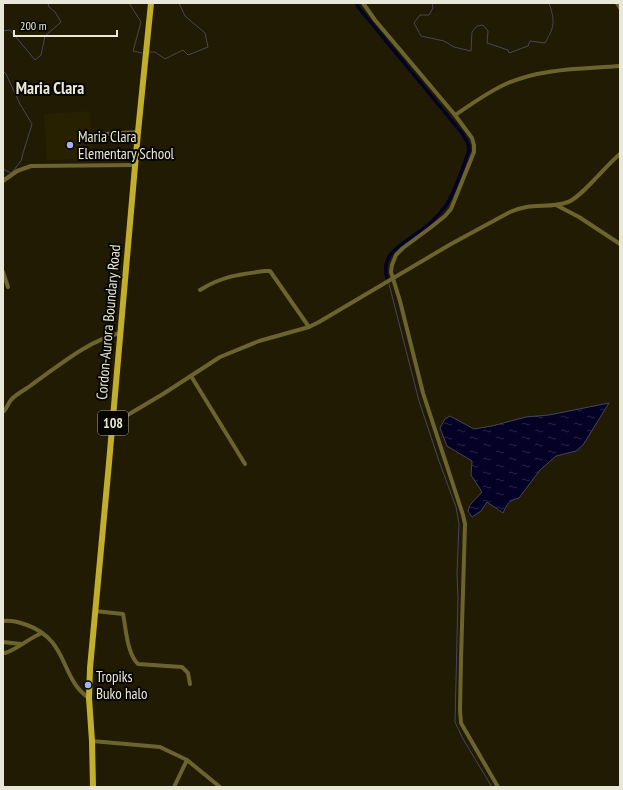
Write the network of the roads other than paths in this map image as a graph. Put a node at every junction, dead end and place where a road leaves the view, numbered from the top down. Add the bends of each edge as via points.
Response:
1 (151, 3) edge
2 (363, 3) edge
3 (617, 3) edge
4 (620, 8) edge
5 (620, 66) edge
6 (455, 115) junction
7 (138, 132) junction
8 (87, 135) dead end
9 (620, 154) edge
10 (135, 165) junction
11 (3, 180) edge
12 (554, 204) junction
13 (620, 244) edge
14 (3, 272) edge
15 (392, 279) junction
16 (8, 287) dead end
17 (200, 290) dead end
18 (309, 327) junction
19 (120, 333) junction
20 (192, 376) junction
21 (3, 412) edge
22 (113, 418) junction
23 (245, 464) dead end
24 (95, 611) junction
25 (3, 621) edge
26 (42, 633) junction
27 (3, 642) edge
28 (22, 644) junction
29 (5, 653) dead end
30 (190, 684) dead end
31 (89, 698) junction
32 (92, 741) junction
33 (187, 760) junction
34 (93, 787) edge
35 (174, 787) edge
36 (220, 787) edge
37 (498, 787) edge

1 - 7 main road, Cordon-Aurora Boundary Road / 108
2 - 6 street
3 - 4 street
5 - 6 street via 545,72 525,77 484,95
6 - 15 street via 472,138 474,152 451,208 445,216 396,255 392,265
7 - 8 street
7 - 10 main road, Cordon-Aurora Boundary Road / 108
9 - 12 street via 578,196 570,202
10 - 11 street via 31,166
10 - 19 main road, Cordon-Aurora Boundary Road / 108
12 - 13 street
12 - 15 street via 527,206 514,210
14 - 16 street
15 - 18 street
15 - 37 street via 425,400 463,515 461,723
17 - 18 street via 226,277 270,271
18 - 20 street via 259,341 220,357
19 - 21 street via 100,339 58,365 13,398
19 - 22 main road, Cordon-Aurora Boundary Road / 108
20 - 22 street via 129,414
20 - 23 street
22 - 24 main road, Cordon-Aurora Boundary Road / 108
24 - 30 street via 123,614 128,644 133,660 138,664 182,667 188,673
24 - 31 main road, Cordon-Aurora Boundary Road / 108
25 - 26 street via 11,620
26 - 28 street
26 - 31 street via 56,648 79,690
27 - 28 street
28 - 29 street
31 - 32 main road, Cordon-Aurora Boundary Road / 108
32 - 33 street via 160,747
32 - 34 main road, Cordon-Aurora Boundary Road / 108
33 - 35 street
33 - 36 street

